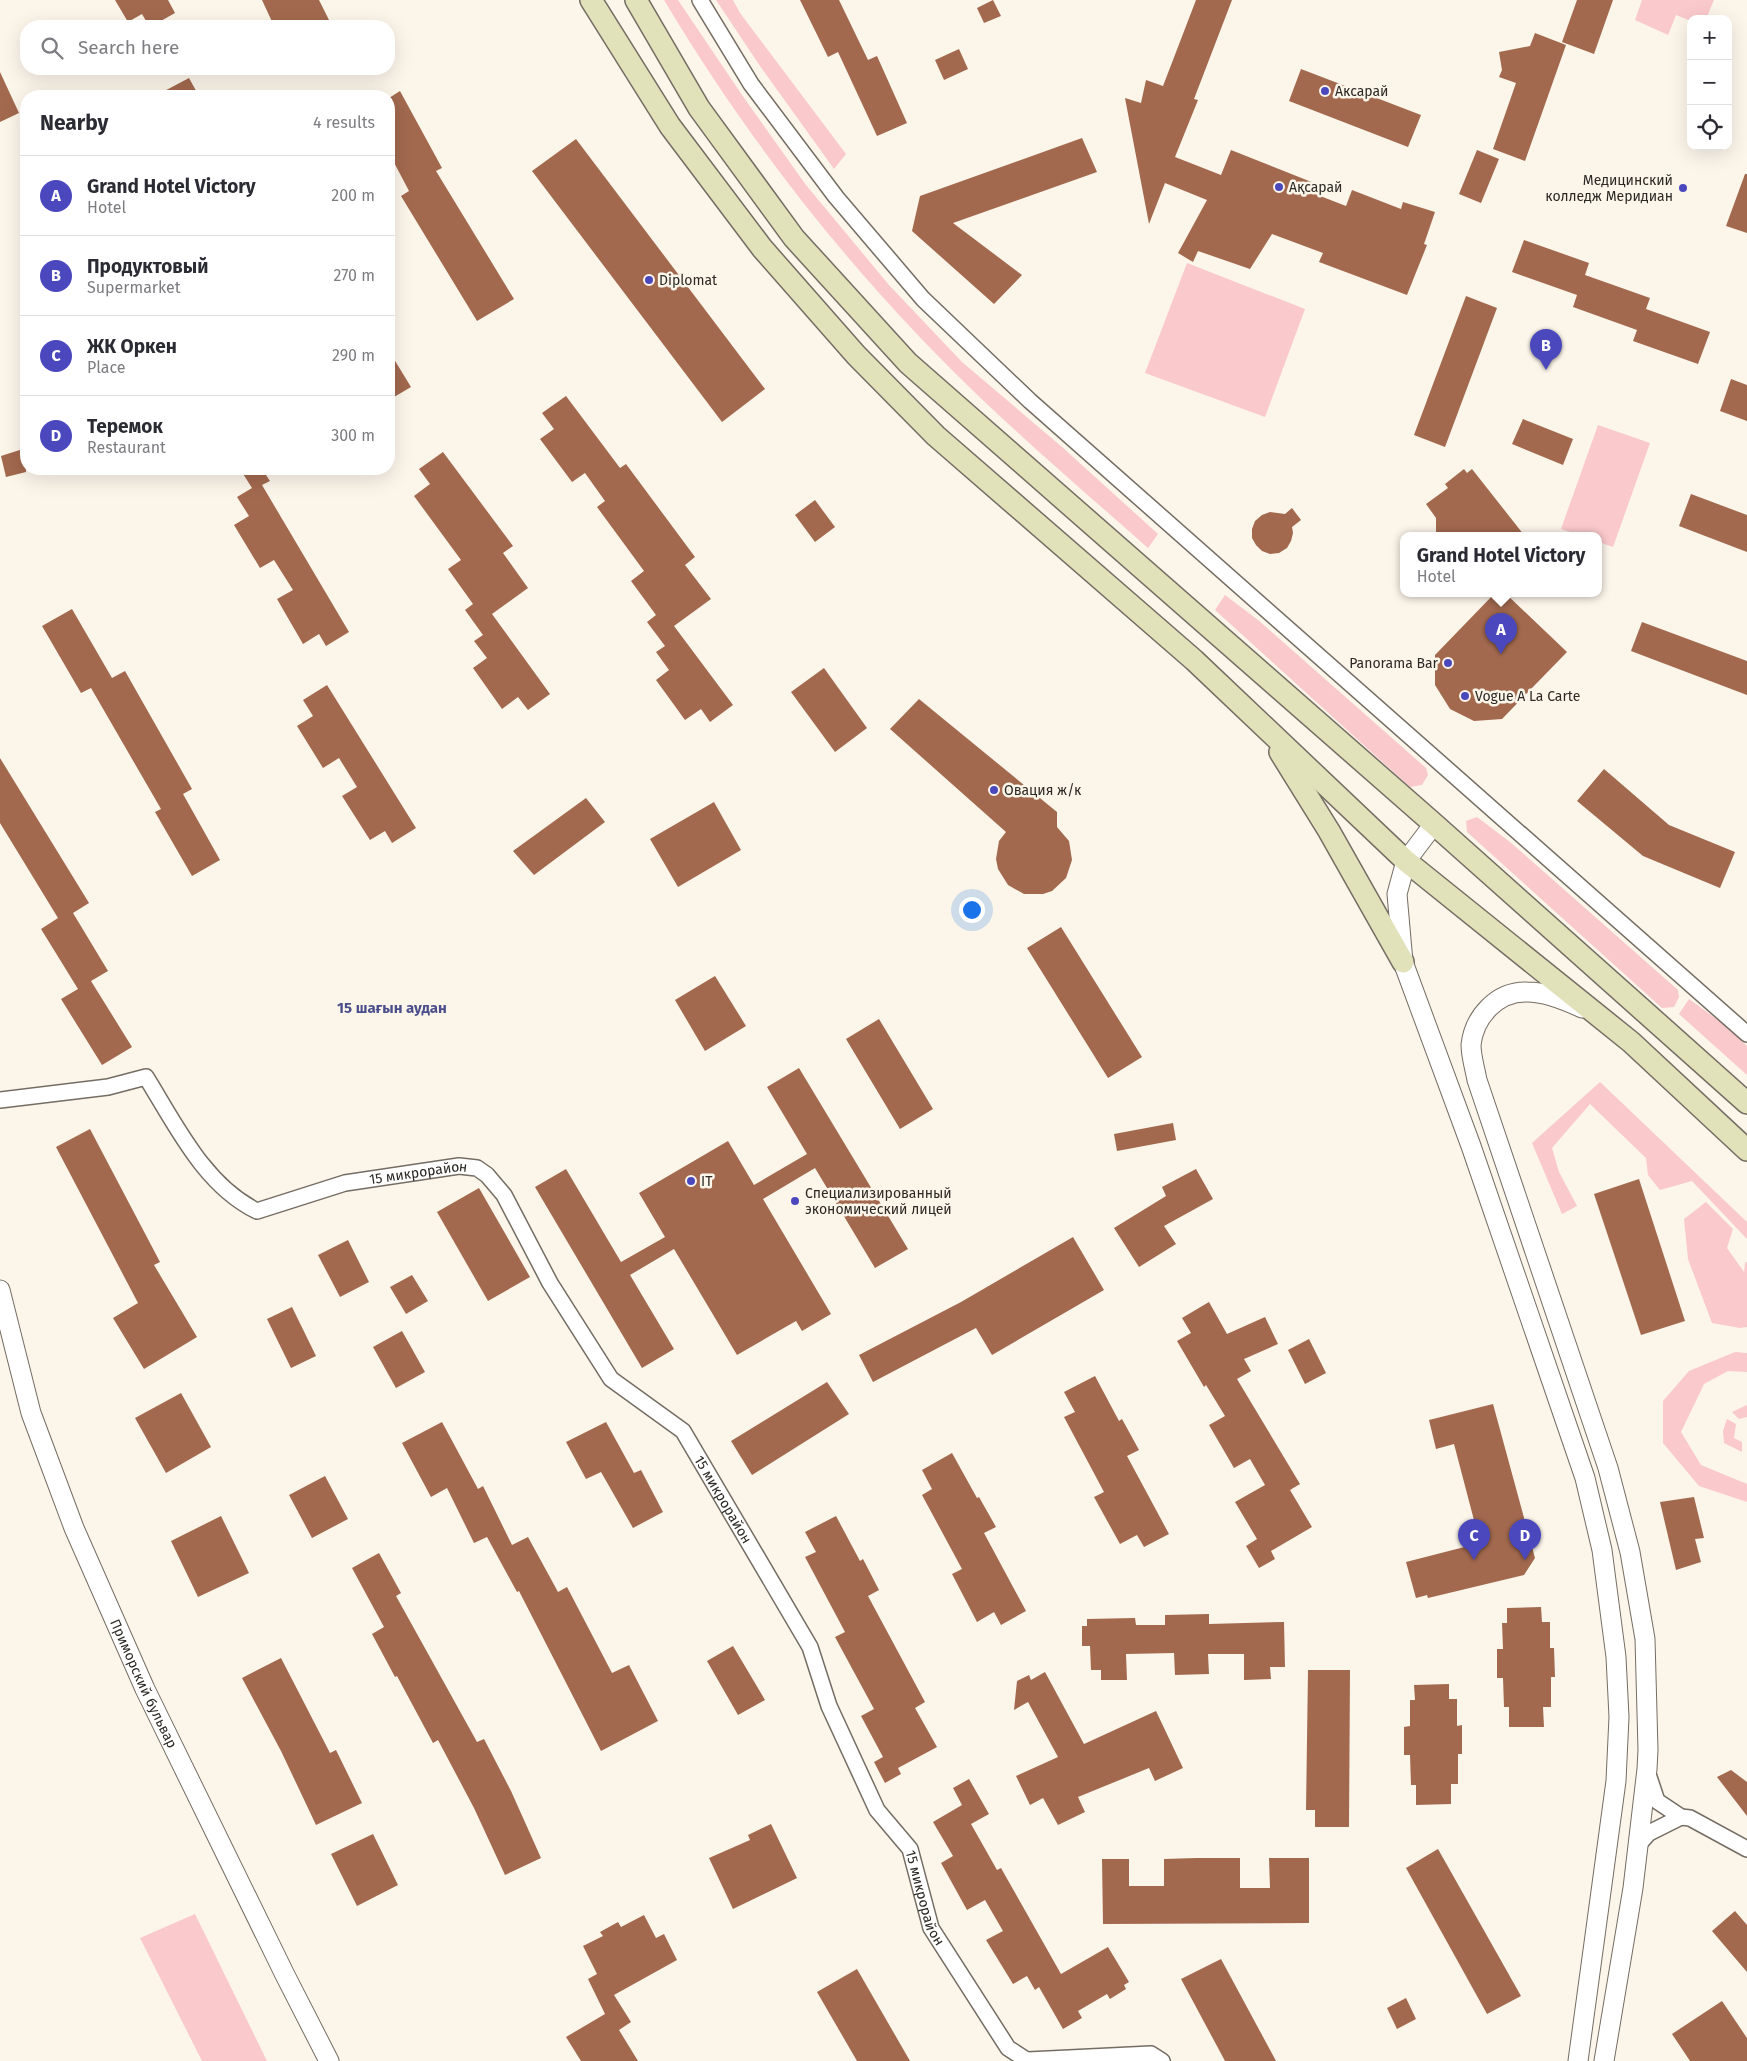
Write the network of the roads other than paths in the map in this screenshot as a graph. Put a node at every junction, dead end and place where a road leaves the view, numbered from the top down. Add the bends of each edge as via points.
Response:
1 (591, 0) edge
2 (636, 0) edge
3 (700, 0) edge
4 (1261, 722) junction
5 (1434, 824) junction
6 (1406, 861) junction
7 (1403, 962) junction
8 (1598, 1014) junction
9 (1747, 1034) edge
10 (0, 1100) edge
11 (1747, 1103) edge
12 (1747, 1150) edge
13 (0, 1290) edge
14 (1646, 1768) junction
15 (1681, 1817) junction
16 (1638, 1845) junction
17 (1747, 1849) edge
18 (329, 2061) edge
19 (1028, 2061) edge
20 (1162, 2061) edge
21 (1578, 2061) edge
22 (1604, 2061) edge

1 - 4 main road via 670,126 762,248 856,355 936,436
2 - 5 main road via 699,108 794,238 908,363
3 - 9 street via 751,84 836,197 923,299 1037,408
4 - 6 main road
4 - 7 main road via 1330,831
5 - 6 street
5 - 11 main road
6 - 7 street via 1397,894
6 - 8 main road
7 - 21 street via 1471,1146 1585,1478 1602,1550 1616,1657 1619,1717 1616,1781
8 - 12 main road
8 - 14 street via 1553,996 1526,992 1501,997 1475,1024 1471,1047 1477,1080 1608,1468 1630,1552 1645,1639
10 - 19 street, 15 микрорайон via 108,1087 146,1077 209,1175 242,1204 257,1211 345,1182 459,1166 477,1168 487,1175 504,1195 550,1282 611,1379 683,1431 810,1648 829,1706 877,1810 910,1849 931,1928 1008,2048
13 - 18 street, Приморский бульвар via 31,1413 74,1528 150,1698
14 - 15 street via 1658,1801
14 - 16 street
15 - 16 street via 1649,1833
15 - 17 street via 1690,1818
16 - 22 street
19 - 20 street via 1151,2054

